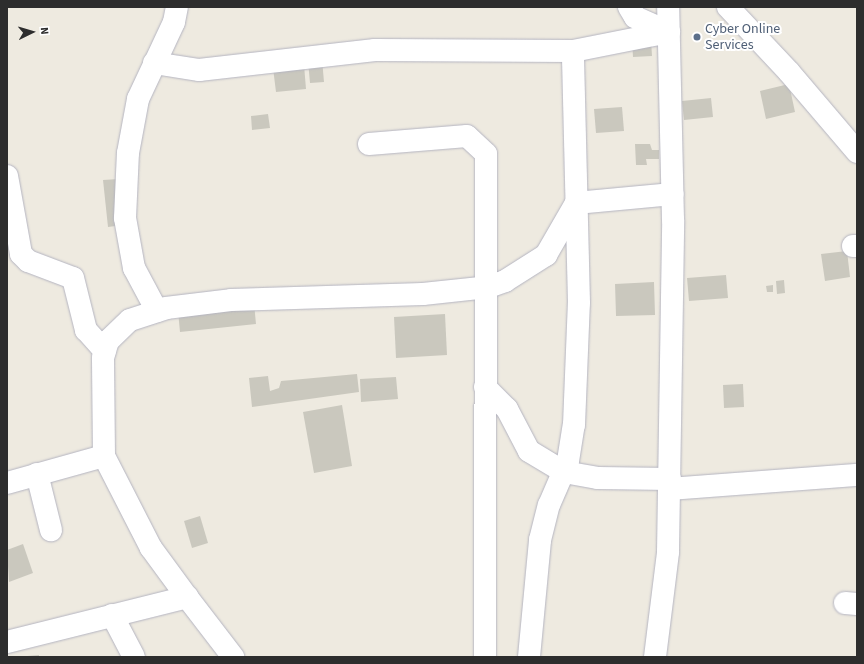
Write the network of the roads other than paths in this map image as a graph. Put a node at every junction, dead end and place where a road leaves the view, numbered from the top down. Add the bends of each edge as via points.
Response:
1 (177, 7) edge
2 (629, 7) edge
3 (668, 7) edge
4 (728, 7) edge
5 (669, 32) junction
6 (573, 52) junction
7 (154, 63) junction
8 (369, 144) dead end
9 (856, 147) edge
10 (7, 176) edge
11 (672, 194) junction
12 (576, 204) junction
13 (488, 287) junction
14 (157, 311) junction
15 (105, 351) junction
16 (485, 387) junction
17 (104, 456) junction
18 (564, 472) junction
19 (37, 474) junction
20 (857, 475) edge
21 (7, 483) edge
22 (670, 484) junction
23 (51, 530) dead end
24 (187, 597) junction
25 (112, 615) junction
26 (7, 642) edge
27 (134, 657) edge
28 (233, 657) edge
29 (485, 657) edge
30 (529, 657) edge
31 (656, 657) edge

1 - 7 street via 174,22
2 - 5 street via 635,17
3 - 5 street
4 - 9 street
5 - 6 street
5 - 11 street
6 - 7 street via 375,50 320,53 199,70
6 - 12 street
7 - 14 street via 138,98 129,145 125,218 134,268
8 - 13 street via 467,136 478,143 486,154
10 - 15 street via 22,254 28,261 73,278 86,330
11 - 12 street
11 - 22 street
12 - 13 street via 546,255 505,281
12 - 18 street via 579,303 575,402 568,461
13 - 14 street via 423,294 231,300
13 - 16 street
14 - 15 street via 130,320 108,341
15 - 17 street
16 - 18 street via 507,409 529,452
16 - 29 street
17 - 19 street
17 - 24 street via 151,548
18 - 22 street via 598,478
18 - 30 street via 549,505 540,540
19 - 21 street
19 - 23 street
20 - 22 street
22 - 31 street via 668,552
24 - 25 street
24 - 28 street
25 - 26 street
25 - 27 street

